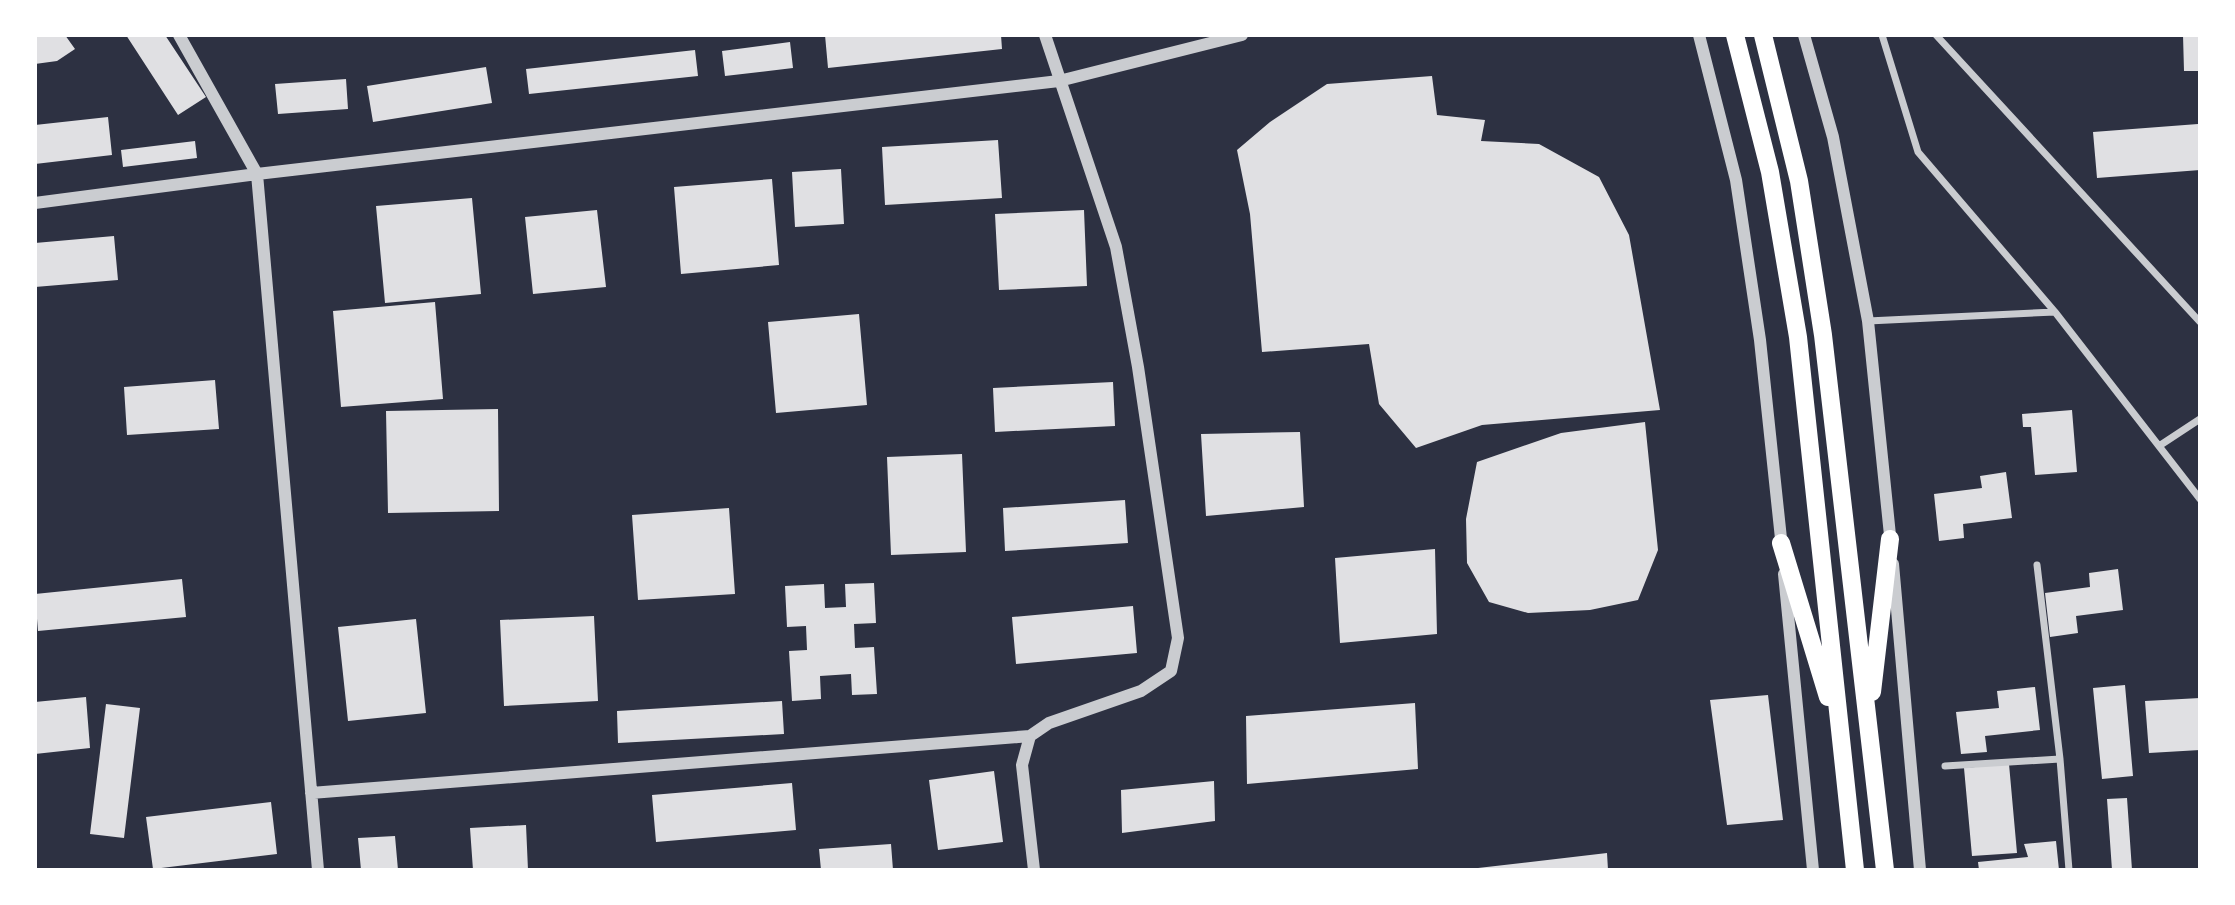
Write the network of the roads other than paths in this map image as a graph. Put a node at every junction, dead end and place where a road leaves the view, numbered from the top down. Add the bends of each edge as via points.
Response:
1 (179, 35) edge
2 (1045, 35) edge
3 (1241, 35) edge
4 (1699, 35) edge
5 (1735, 35) edge
6 (1763, 35) edge
7 (1804, 35) edge
8 (1882, 35) edge
9 (1936, 35) edge
10 (1059, 81) junction
11 (257, 174) junction
12 (35, 203) edge
13 (2055, 312) junction
14 (1868, 321) junction
15 (2200, 322) edge
16 (2200, 419) edge
17 (2159, 446) junction
18 (2200, 499) edge
19 (1890, 539) junction
20 (1781, 543) junction
21 (2037, 565) dead end
22 (1869, 720) junction
23 (1030, 736) junction
24 (1841, 738) junction
25 (2060, 759) junction
26 (1945, 766) dead end
27 (311, 793) junction
28 (318, 870) edge
29 (1034, 870) edge
30 (1814, 870) edge
31 (1855, 870) edge
32 (1885, 870) edge
33 (1920, 870) edge
34 (2070, 870) edge

1 - 11 street
2 - 10 street
3 - 10 street
4 - 20 street via 1736,180 1760,340
5 - 24 highway via 1770,172 1798,337
6 - 22 highway via 1799,181 1821,323
7 - 14 street via 1833,136
8 - 13 street via 1918,152
9 - 15 street
10 - 11 street
10 - 23 street via 1116,247 1178,638 1171,671 1141,691 1049,723
11 - 12 street
11 - 27 street
13 - 14 street
13 - 17 street
14 - 19 street
16 - 17 street
17 - 18 street
19 - 22 highway
19 - 33 street
20 - 24 highway
20 - 30 street
21 - 25 street
22 - 32 highway
23 - 27 street
23 - 29 street via 1022,765
24 - 31 highway
25 - 26 street
25 - 34 street
27 - 28 street

